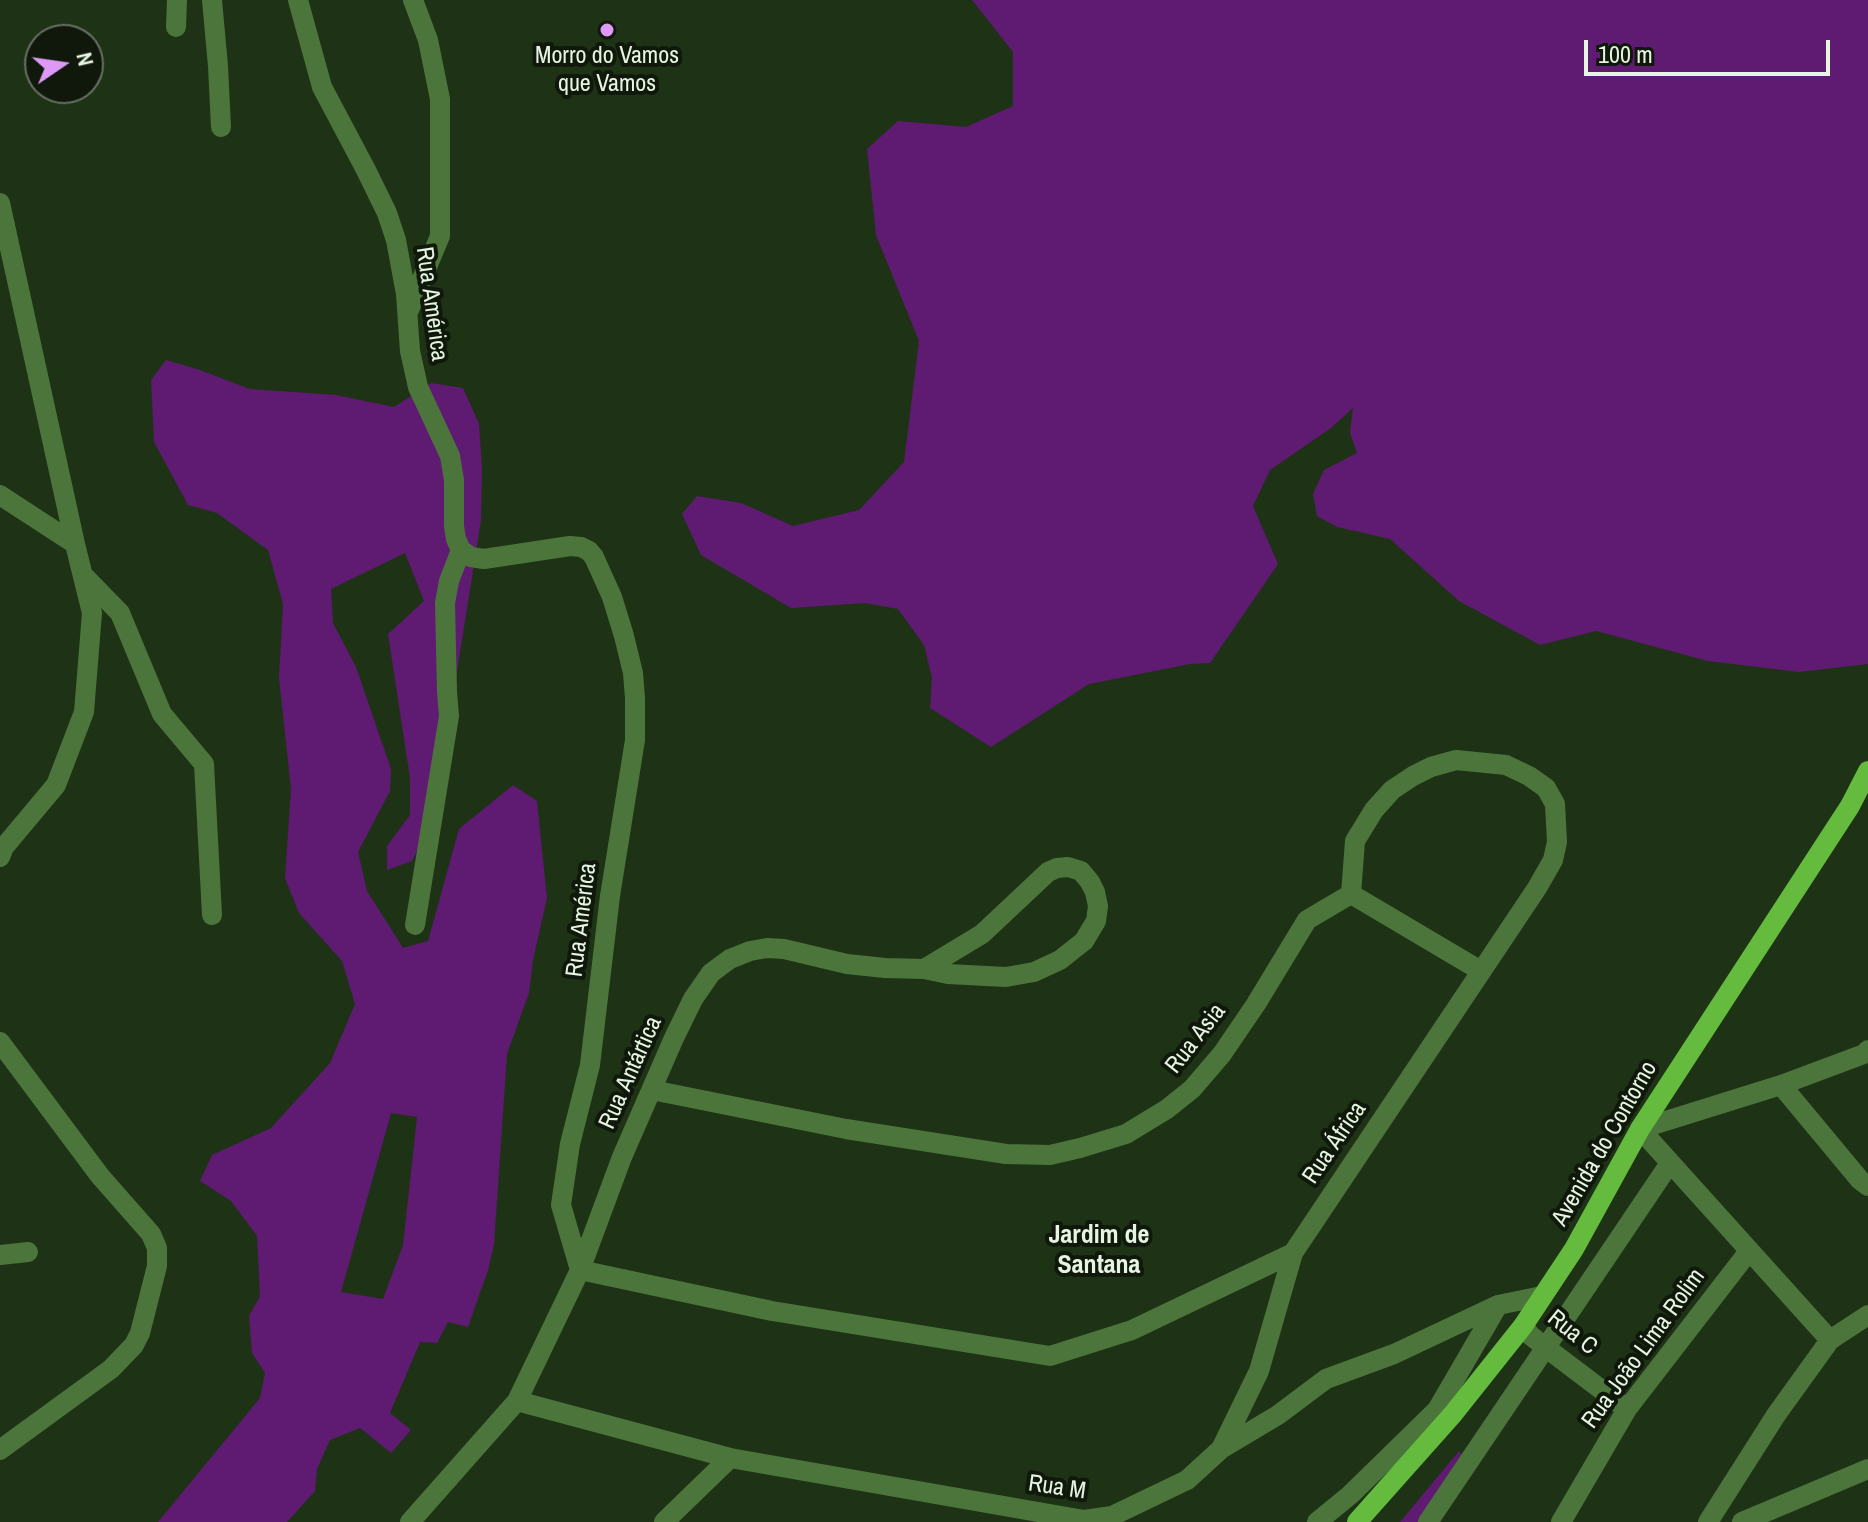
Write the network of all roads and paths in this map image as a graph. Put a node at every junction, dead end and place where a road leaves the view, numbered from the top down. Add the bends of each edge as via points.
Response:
1 (177, 0) edge
2 (212, 0) edge
3 (298, 0) edge
4 (413, 0) edge
5 (176, 27) dead end
6 (221, 127) dead end
7 (0, 203) edge
8 (408, 312) junction
9 (0, 495) edge
10 (75, 544) junction
11 (461, 550) junction
12 (83, 575) junction
13 (1868, 771) edge
14 (1, 850) edge
15 (1351, 894) junction
16 (212, 915) dead end
17 (415, 925) dead end
18 (924, 969) junction
19 (1481, 971) junction
20 (0, 1042) edge
21 (1867, 1054) edge
22 (1781, 1085) junction
23 (652, 1090) junction
24 (1640, 1129) junction
25 (1670, 1163) junction
26 (1868, 1186) edge
27 (1749, 1251) junction
28 (28, 1252) dead end
29 (1293, 1253) junction
30 (0, 1255) edge
31 (580, 1270) junction
32 (1542, 1296) junction
33 (1498, 1305) junction
34 (1868, 1315) edge
35 (1523, 1326) junction
36 (1830, 1340) junction
37 (1545, 1347) junction
38 (517, 1401) junction
39 (1627, 1409) junction
40 (1221, 1449) junction
41 (0, 1450) edge
42 (730, 1458) junction
43 (1868, 1469) edge
44 (419, 1520) edge
45 (664, 1522) edge
46 (1317, 1522) edge
47 (1357, 1522) edge
48 (1428, 1522) edge
49 (1561, 1522) edge
50 (1708, 1522) edge
51 (1742, 1522) edge

1 - 5 street
2 - 6 street
3 - 8 street, Rua América via 322,87 387,213
4 - 8 street via 440,99 440,236
7 - 10 street
8 - 11 street, Rua América via 418,387 453,468 454,526
9 - 10 street
10 - 12 street
11 - 17 street via 445,603 449,716
11 - 31 street, Rua América via 484,559 570,546 589,551 612,597 633,673 635,740 590,1065 561,1205
12 - 14 street via 92,613 84,712 56,785
12 - 16 street via 120,613 162,714 204,764
13 - 24 main road, Avenida do Contorno
15 - 19 street
15 - 19 street, Rua África via 1355,841 1374,810 1413,776 1456,760 1506,765 1529,776 1546,788 1555,804 1553,860
15 - 23 street, Rua Asia via 1307,920 1222,1054 1192,1089 1126,1134 1080,1148 1050,1155 1006,1154
18 - 18 street, Rua Antártica via 1006,977 1060,960 1084,941 1096,921 1098,906 1090,882 1081,871 1068,867 1048,872 982,934
18 - 23 street, Rua Antártica via 847,964 767,948 730,959 711,973 693,999
19 - 29 street, Rua África
20 - 41 street via 157,1248 157,1266 134,1345 111,1369
21 - 22 street
22 - 24 street
22 - 26 street
23 - 31 street, Rua Antártica
24 - 25 street
24 - 32 main road, Avenida do Contorno
25 - 27 street
25 - 37 street
27 - 36 street
27 - 39 street, Rua João Lima Rolim
28 - 30 street
29 - 31 street via 1132,1330 1050,1356 772,1311
29 - 40 street, Rua África via 1259,1371
31 - 38 street, Rua Antártica
32 - 33 street, Rua M
32 - 35 main road, Avenida do Contorno
33 - 40 street, Rua M via 1326,1379
33 - 46 street via 1437,1410
34 - 36 street
35 - 37 street, Rua C
35 - 47 main road, Avenida do Contorno
36 - 50 street
37 - 39 street, Rua C
37 - 48 street
38 - 42 street, Rua M
38 - 44 street, Rua Antártica
39 - 49 street, Rua João Lima Rolim
40 - 42 street, Rua M via 1187,1480 1112,1516 1084,1520
42 - 45 street
43 - 51 street

